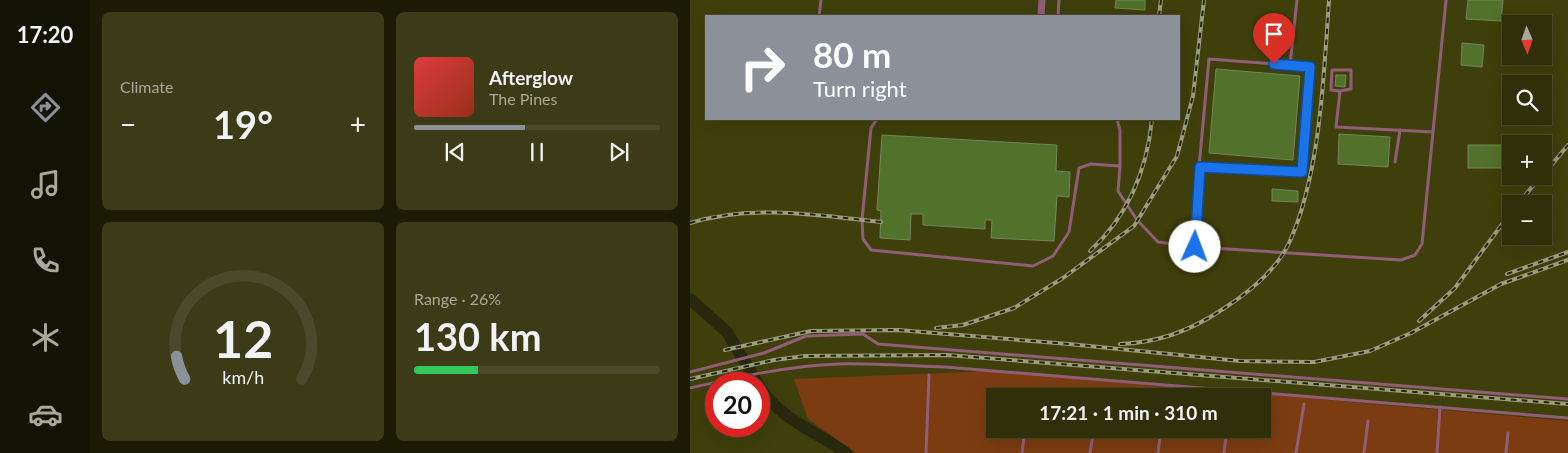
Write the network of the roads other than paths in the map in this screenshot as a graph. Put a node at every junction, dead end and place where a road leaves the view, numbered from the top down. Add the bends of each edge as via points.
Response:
1 (821, 0) edge
2 (1042, 0) edge
3 (1059, 0) edge
4 (1297, 0) edge
5 (1446, 0) edge
6 (819, 15) edge
7 (1041, 15) edge
8 (1058, 15) edge
9 (1290, 65) junction
10 (1340, 90) junction
11 (876, 120) edge
12 (1117, 120) edge
13 (1400, 130) junction
14 (1433, 132) junction
15 (1395, 162) dead end
16 (1120, 166) junction
17 (1200, 167) junction
18 (1195, 247) junction
19 (690, 372) edge
20 (929, 375) dead end
21 (690, 388) edge
22 (1568, 399) edge
23 (1304, 404) dead end
24 (1440, 407) junction
25 (1568, 418) edge
26 (1368, 421) dead end
27 (1508, 433) dead end
28 (1024, 438) edge
29 (1092, 438) edge
30 (1160, 438) edge
31 (1226, 438) edge
32 (926, 453) edge
33 (1022, 453) edge
34 (1090, 453) edge
35 (1158, 453) edge
36 (1224, 453) edge
37 (1296, 453) edge
38 (1364, 453) edge
39 (1437, 453) edge
40 (1506, 453) edge

1 - 6 lane
2 - 7 street
3 - 8 lane
4 - 9 lane
5 - 14 lane
9 - 17 lane via 1209,59
9 - 17 lane via 1310,67 1302,172
10 - 10 lane via 1351,90 1351,70 1332,70 1331,90
10 - 13 lane via 1336,127
11 - 16 lane via 871,128 862,220 863,239 871,250 1033,266 1053,256 1068,232 1079,168 1091,164
12 - 16 lane
13 - 14 lane
13 - 15 lane
14 - 18 lane via 1422,244 1415,255 1401,260
16 - 18 lane via 1118,191 1147,232 1158,242
17 - 18 lane
19 - 22 lane via 764,353 806,336 863,334 878,344
20 - 32 lane
21 - 24 lane via 773,371 836,364 885,365 945,367
23 - 37 lane
24 - 25 lane
24 - 39 lane
26 - 38 lane
27 - 40 lane
28 - 33 lane
29 - 34 lane
30 - 35 lane
31 - 36 lane

